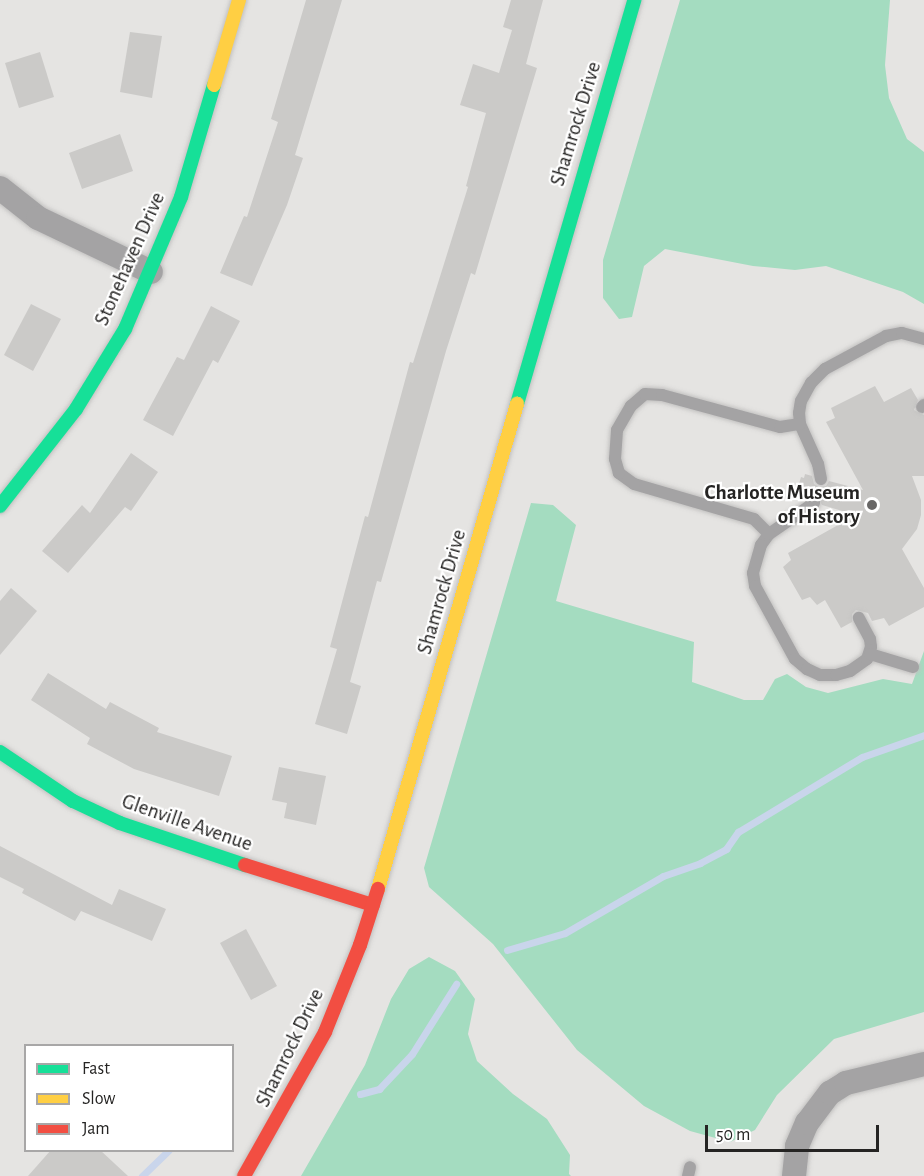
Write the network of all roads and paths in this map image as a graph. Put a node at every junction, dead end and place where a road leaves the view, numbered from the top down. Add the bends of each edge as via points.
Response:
1 (239, 0) edge
2 (634, 0) edge
3 (0, 188) edge
4 (151, 272) junction
5 (924, 339) edge
6 (800, 424) junction
7 (821, 479) dead end
8 (814, 503) dead end
9 (0, 506) edge
10 (769, 534) junction
11 (859, 618) dead end
12 (870, 654) junction
13 (913, 668) dead end
14 (0, 752) edge
15 (373, 905) junction
16 (924, 1064) edge
17 (794, 1173) edge
18 (244, 1176) edge

1 - 4 street, Stonehaven Drive via 181,196
2 - 15 street, Shamrock Drive
3 - 4 street via 38,218
4 - 9 street, Stonehaven Drive via 98,376 34,466
5 - 6 lane via 902,333 886,336 825,369 801,401
6 - 7 lane
6 - 10 lane via 780,427 662,395 645,394 631,406 617,430 615,459 619,473 634,484 754,519
8 - 10 lane
10 - 12 lane via 755,560 755,586 795,659 820,675 836,675 850,670
11 - 12 lane via 870,639
12 - 13 lane
14 - 15 street, Glenville Avenue via 73,801 120,824
15 - 18 street, Shamrock Drive via 325,1032
16 - 17 street via 846,1083 830,1093 807,1124 798,1146

